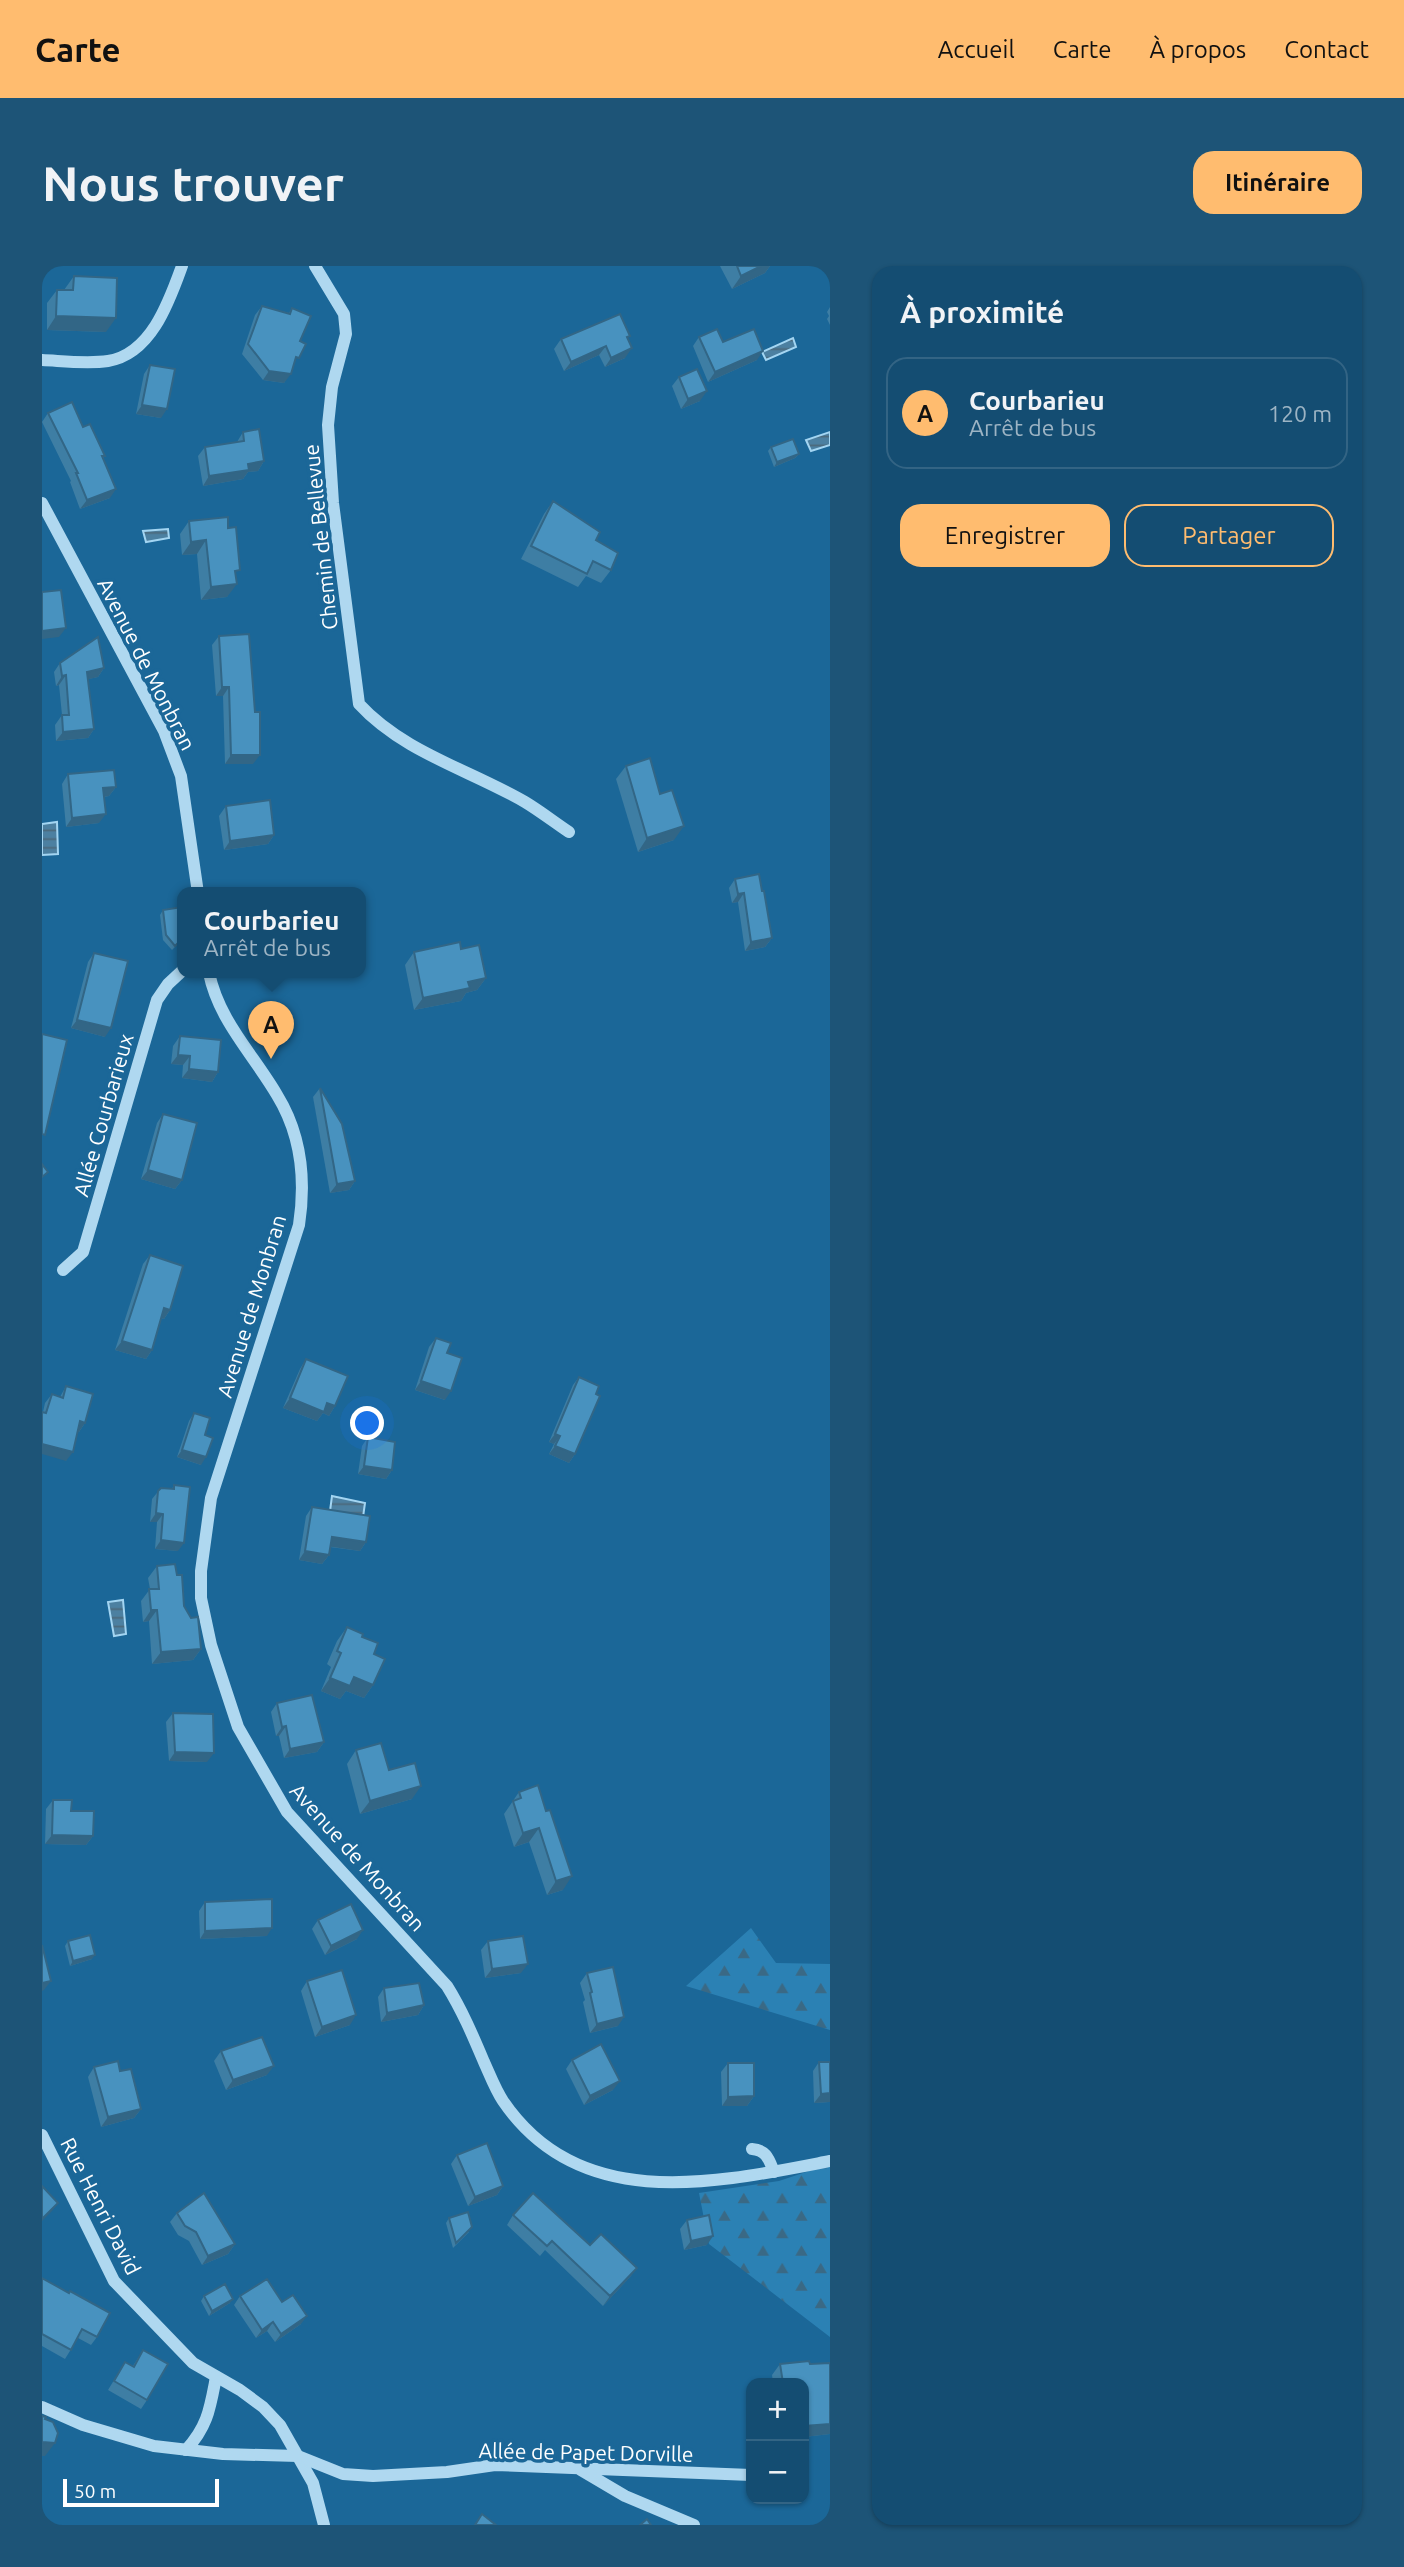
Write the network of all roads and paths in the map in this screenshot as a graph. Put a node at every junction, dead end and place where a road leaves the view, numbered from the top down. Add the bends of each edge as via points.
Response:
1 (182, 266) edge
2 (315, 266) edge
3 (42, 360) edge
4 (42, 503) edge
5 (569, 832) dead end
6 (197, 887) edge
7 (177, 976) edge
8 (211, 978) edge
9 (63, 1270) dead end
10 (42, 2134) edge
11 (752, 2149) dead end
12 (830, 2161) edge
13 (774, 2172) junction
14 (216, 2377) junction
15 (42, 2407) edge
16 (186, 2450) junction
17 (298, 2456) junction
18 (578, 2468) junction
19 (746, 2475) edge
20 (324, 2525) edge
21 (694, 2525) edge

1 - 3 street via 153,329 126,356 93,362
2 - 5 street, Chemin de Bellevue via 344,314 346,334 328,425 333,503 359,704 374,720 450,766 524,802
4 - 6 street, Avenue de Monbran via 164,731 181,776
7 - 9 street, Allée Courbarieux via 157,1000 83,1252
8 - 13 street, Avenue de Monbran via 222,1012 291,1121 302,1187 299,1225 211,1499 201,1571 201,1598 211,1645 238,1727 287,1812 447,1986 500,2098 528,2133 591,2172 629,2179 681,2184
10 - 14 street, Rue Henri David via 114,2281 193,2363
11 - 13 street via 767,2155
12 - 13 street, Avenue de Monbran
14 - 16 street via 209,2413
14 - 17 street, Rue Henri David via 263,2407 288,2435
15 - 16 street via 83,2425 154,2446
16 - 17 street
17 - 18 street, Allée de Papet Dorville via 343,2474 373,2476 495,2465
17 - 20 street, Rue Henri David via 313,2483
18 - 19 street, Allée de Papet Dorville
18 - 21 street via 625,2496

